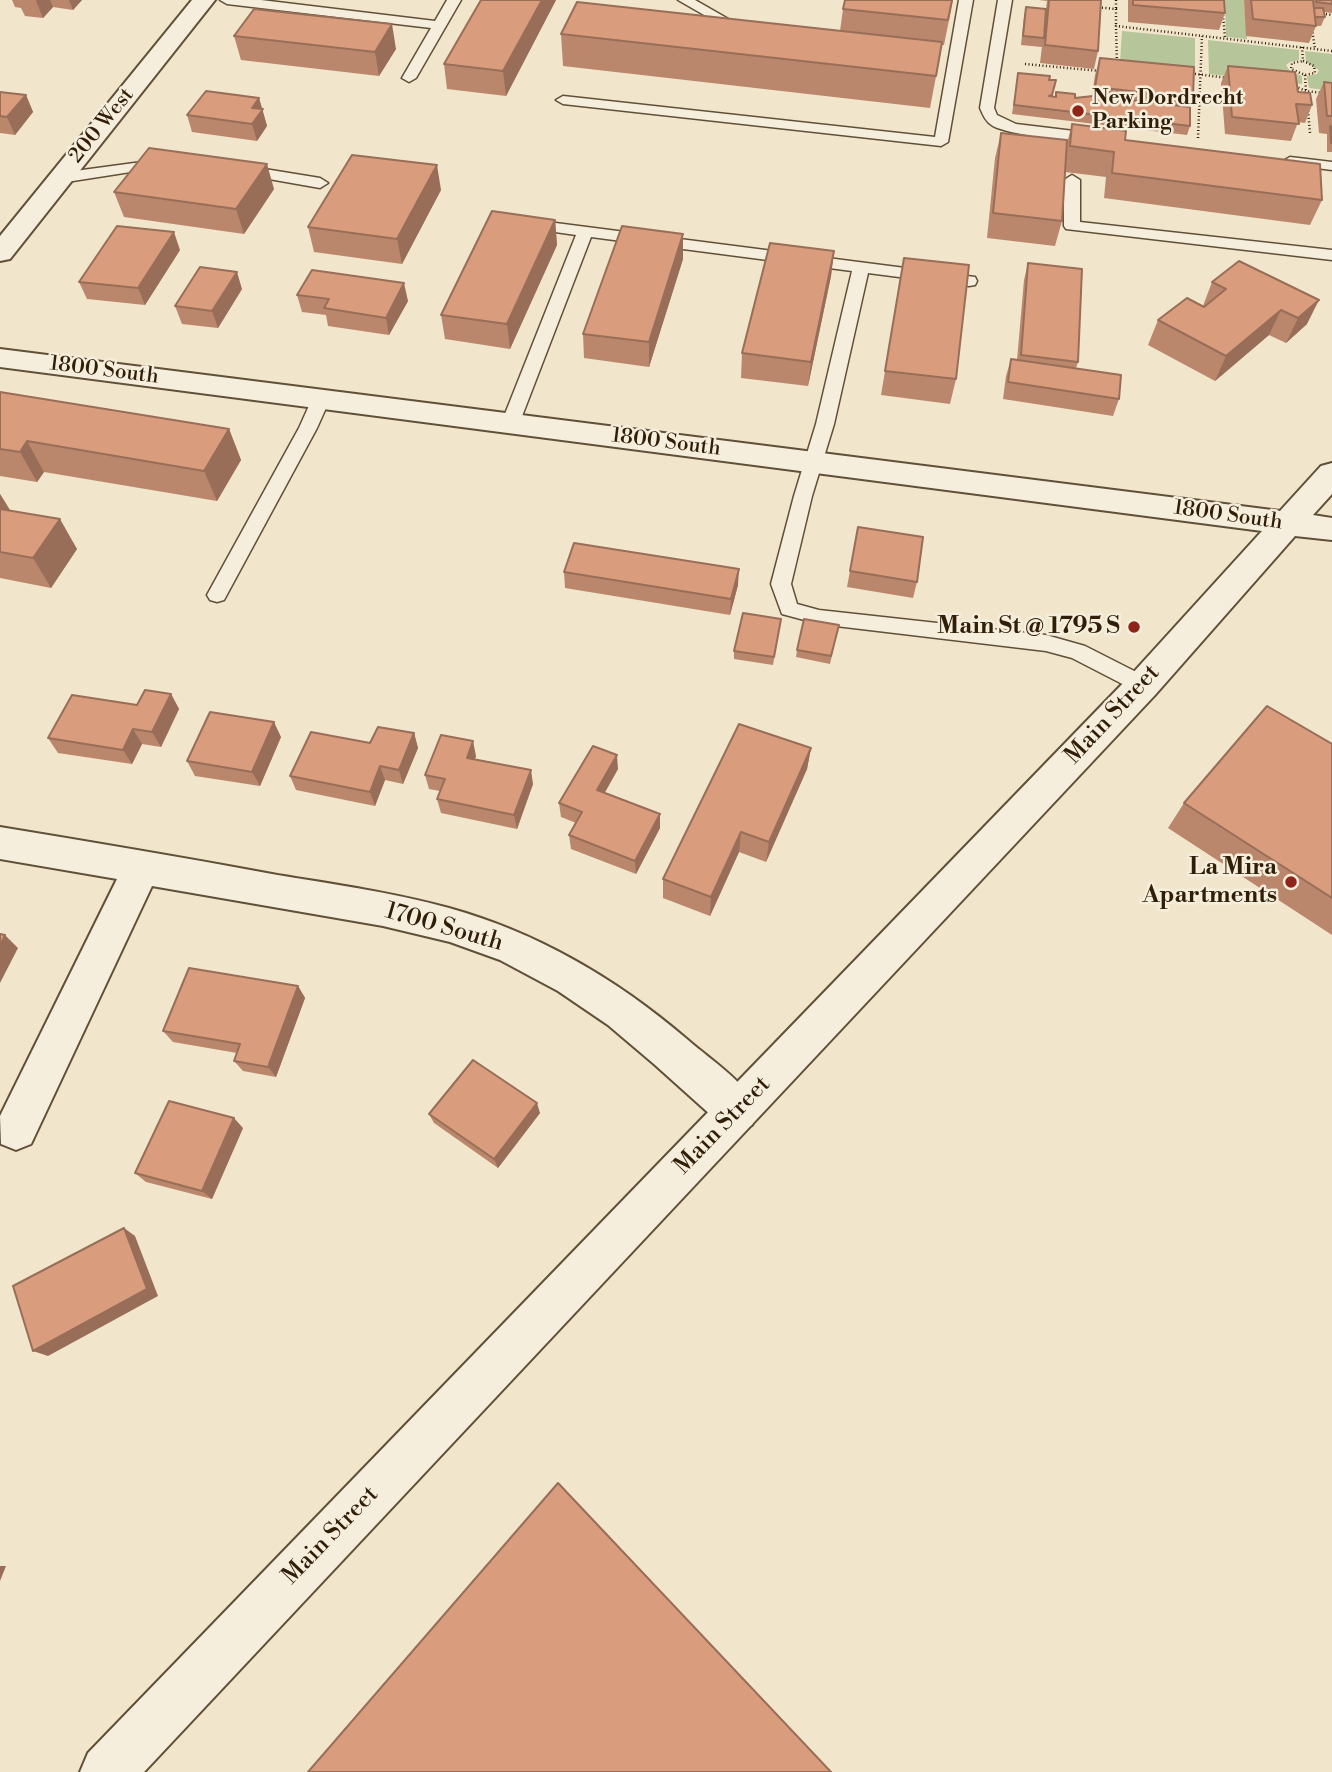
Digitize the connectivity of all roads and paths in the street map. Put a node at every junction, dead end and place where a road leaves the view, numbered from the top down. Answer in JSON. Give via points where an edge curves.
{"nodes":[{"id":1,"x":204,"y":0,"type":"edge"},
{"id":2,"x":228,"y":0,"type":"edge"},
{"id":3,"x":454,"y":0,"type":"edge"},
{"id":4,"x":685,"y":0,"type":"edge"},
{"id":5,"x":966,"y":0,"type":"edge"},
{"id":6,"x":1005,"y":0,"type":"edge"},
{"id":7,"x":1116,"y":0,"type":"edge"},
{"id":8,"x":1090,"y":6,"type":"edge"},
{"id":9,"x":1116,"y":9,"type":"junction"},
{"id":10,"x":1311,"y":12,"type":"edge"},
{"id":11,"x":1223,"y":13,"type":"edge"},
{"id":12,"x":1332,"y":15,"type":"edge"},
{"id":13,"x":1312,"y":24,"type":"edge"},
{"id":14,"x":439,"y":25,"type":"junction"},
{"id":15,"x":1116,"y":26,"type":"junction"},
{"id":16,"x":759,"y":35,"type":"edge"},
{"id":17,"x":1202,"y":36,"type":"junction"},
{"id":18,"x":1225,"y":38,"type":"junction"},
{"id":19,"x":1302,"y":47,"type":"junction"},
{"id":20,"x":1315,"y":49,"type":"junction"},
{"id":21,"x":1332,"y":51,"type":"edge"},
{"id":22,"x":1303,"y":61,"type":"junction"},
{"id":23,"x":1014,"y":62,"type":"dead end"},
{"id":24,"x":1117,"y":65,"type":"junction"},
{"id":25,"x":1129,"y":66,"type":"edge"},
{"id":26,"x":1110,"y":68,"type":"edge"},
{"id":27,"x":1102,"y":71,"type":"edge"},
{"id":28,"x":1177,"y":72,"type":"edge"},
{"id":29,"x":1201,"y":75,"type":"junction"},
{"id":30,"x":1305,"y":75,"type":"junction"},
{"id":31,"x":409,"y":78,"type":"dead end"},
{"id":32,"x":1227,"y":78,"type":"edge"},
{"id":33,"x":1280,"y":84,"type":"edge"},
{"id":34,"x":1306,"y":91,"type":"junction"},
{"id":35,"x":1332,"y":94,"type":"edge"},
{"id":36,"x":563,"y":100,"type":"dead end"},
{"id":37,"x":1198,"y":138,"type":"dead end"},
{"id":38,"x":1311,"y":138,"type":"dead end"},
{"id":39,"x":1112,"y":139,"type":"edge"},
{"id":40,"x":1277,"y":159,"type":"edge"},
{"id":41,"x":178,"y":163,"type":"edge"},
{"id":42,"x":1332,"y":166,"type":"edge"},
{"id":43,"x":228,"y":168,"type":"edge"},
{"id":44,"x":60,"y":178,"type":"junction"},
{"id":45,"x":1072,"y":180,"type":"edge"},
{"id":46,"x":320,"y":183,"type":"dead end"},
{"id":47,"x":540,"y":226,"type":"edge"},
{"id":48,"x":585,"y":232,"type":"junction"},
{"id":49,"x":0,"y":253,"type":"edge"},
{"id":50,"x":1332,"y":255,"type":"edge"},
{"id":51,"x":861,"y":268,"type":"junction"},
{"id":52,"x":969,"y":281,"type":"edge"},
{"id":53,"x":0,"y":358,"type":"edge"},
{"id":54,"x":321,"y":399,"type":"junction"},
{"id":55,"x":510,"y":424,"type":"junction"},
{"id":56,"x":814,"y":462,"type":"junction"},
{"id":57,"x":1332,"y":474,"type":"edge"},
{"id":58,"x":1289,"y":524,"type":"junction"},
{"id":59,"x":1332,"y":529,"type":"edge"},
{"id":60,"x":216,"y":595,"type":"dead end"},
{"id":61,"x":1143,"y":685,"type":"junction"},
{"id":62,"x":0,"y":843,"type":"edge"},
{"id":63,"x":142,"y":867,"type":"junction"},
{"id":64,"x":737,"y":1111,"type":"junction"},
{"id":65,"x":16,"y":1129,"type":"dead end"},
{"id":66,"x":107,"y":1772,"type":"edge"}],
"edges":[{"from":1,"to":44,"type":"street","name":"200 West"},
{"from":2,"to":14,"type":"lane"},
{"from":3,"to":14,"type":"lane"},
{"from":4,"to":16,"type":"lane","via":[[740,30]]},
{"from":5,"to":36,"type":"lane","via":[[949,56],[941,142]]},
{"from":6,"to":39,"type":"lane","via":[[989,115],[1016,128]]},
{"from":7,"to":9,"type":"path"},
{"from":8,"to":9,"type":"path"},
{"from":9,"to":15,"type":"path"},
{"from":10,"to":12,"type":"path"},
{"from":11,"to":18,"type":"path"},
{"from":13,"to":20,"type":"path"},
{"from":14,"to":31,"type":"lane"},
{"from":15,"to":17,"type":"path"},
{"from":15,"to":24,"type":"path"},
{"from":17,"to":18,"type":"path"},
{"from":17,"to":29,"type":"path"},
{"from":18,"to":19,"type":"path"},
{"from":19,"to":20,"type":"path"},
{"from":19,"to":22,"type":"path"},
{"from":20,"to":21,"type":"path"},
{"from":22,"to":30,"type":"path","via":[[1317,70]]},
{"from":22,"to":30,"type":"path","via":[[1290,67]]},
{"from":23,"to":27,"type":"path"},
{"from":24,"to":25,"type":"path"},
{"from":24,"to":26,"type":"path"},
{"from":28,"to":29,"type":"path"},
{"from":29,"to":32,"type":"path"},
{"from":29,"to":37,"type":"path"},
{"from":30,"to":34,"type":"path"},
{"from":33,"to":34,"type":"path"},
{"from":34,"to":35,"type":"path"},
{"from":34,"to":38,"type":"path"},
{"from":40,"to":42,"type":"lane"},
{"from":41,"to":44,"type":"lane"},
{"from":43,"to":46,"type":"lane"},
{"from":44,"to":49,"type":"street","name":"200 West"},
{"from":45,"to":50,"type":"lane","via":[[1072,226]]},
{"from":47,"to":48,"type":"lane"},
{"from":48,"to":51,"type":"lane"},
{"from":48,"to":55,"type":"lane"},
{"from":51,"to":52,"type":"lane"},
{"from":51,"to":56,"type":"lane"},
{"from":53,"to":54,"type":"street","name":"1800 South"},
{"from":54,"to":55,"type":"street","name":"1800 South"},
{"from":54,"to":60,"type":"lane"},
{"from":55,"to":56,"type":"street","name":"1800 South"},
{"from":56,"to":58,"type":"street","name":"1800 South"},
{"from":56,"to":61,"type":"lane","via":[[781,584],[789,609],[819,617],[1046,643],[1078,652]]},
{"from":57,"to":58,"type":"street","name":"Main Street"},
{"from":58,"to":59,"type":"street","name":"1800 South"},
{"from":58,"to":61,"type":"street","name":"Main Street"},
{"from":61,"to":64,"type":"street","name":"Main Street"},
{"from":62,"to":63,"type":"street","name":"1700 South"},
{"from":63,"to":64,"type":"street","name":"1700 South","via":[[402,913],[475,932],[544,962],[610,1001]]},
{"from":63,"to":65,"type":"street"},
{"from":64,"to":66,"type":"street","name":"Main Street"}]}
